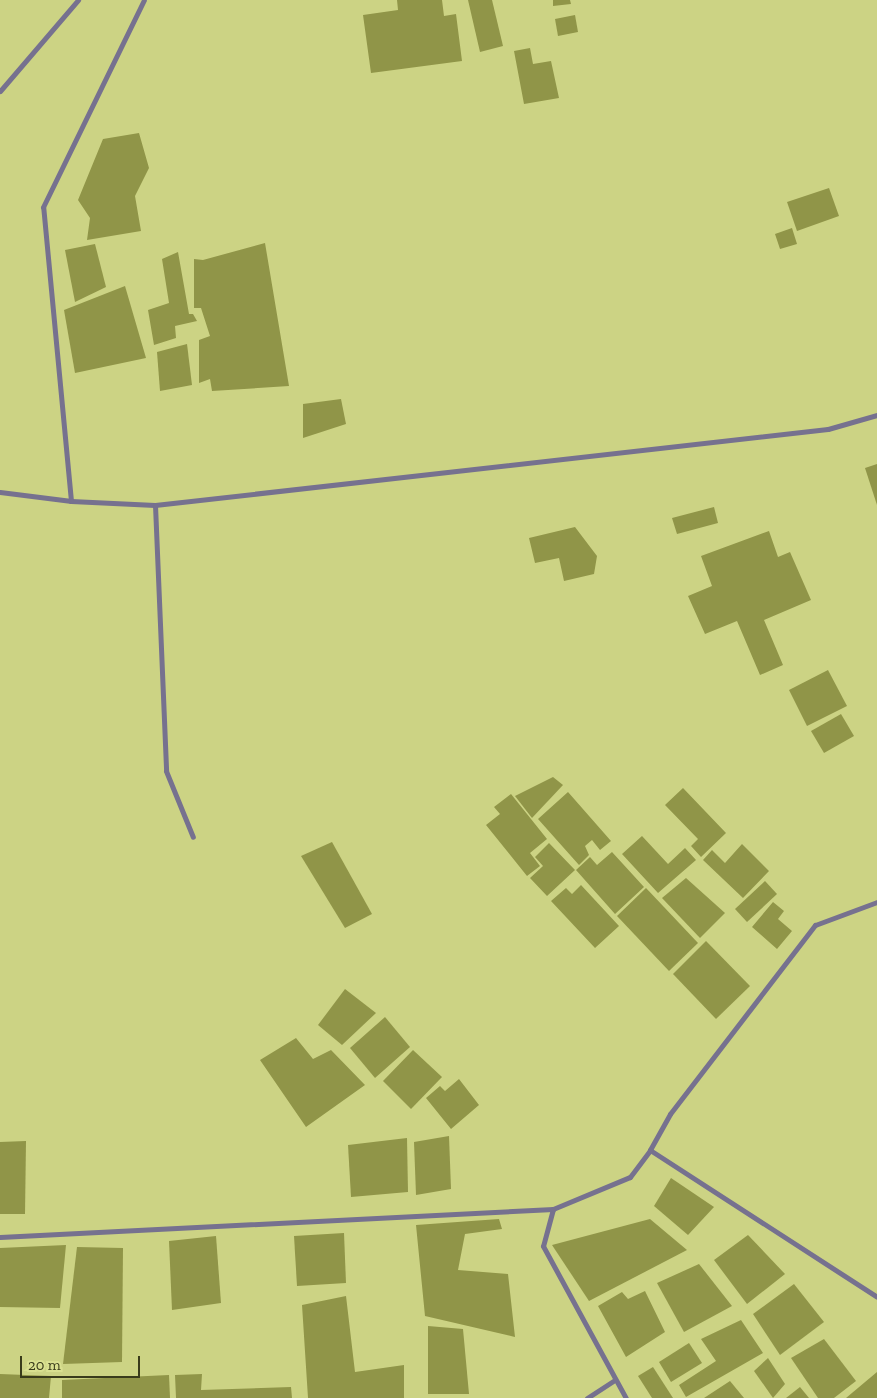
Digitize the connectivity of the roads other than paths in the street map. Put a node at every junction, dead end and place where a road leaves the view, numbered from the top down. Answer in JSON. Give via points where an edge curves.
{"nodes":[{"id":1,"x":78,"y":0,"type":"edge"},
{"id":2,"x":144,"y":0,"type":"edge"},
{"id":3,"x":0,"y":91,"type":"edge"},
{"id":4,"x":877,"y":415,"type":"edge"},
{"id":5,"x":0,"y":492,"type":"edge"},
{"id":6,"x":71,"y":501,"type":"junction"},
{"id":7,"x":155,"y":505,"type":"junction"},
{"id":8,"x":193,"y":837,"type":"dead end"},
{"id":9,"x":877,"y":902,"type":"edge"},
{"id":10,"x":650,"y":1150,"type":"junction"},
{"id":11,"x":553,"y":1209,"type":"junction"},
{"id":12,"x":0,"y":1237,"type":"edge"},
{"id":13,"x":877,"y":1297,"type":"edge"},
{"id":14,"x":615,"y":1380,"type":"junction"},
{"id":15,"x":587,"y":1398,"type":"edge"},
{"id":16,"x":626,"y":1398,"type":"edge"}],
"edges":[{"from":1,"to":3,"type":"street"},
{"from":2,"to":6,"type":"street","via":[[43,207]]},
{"from":4,"to":7,"type":"street","via":[[828,429]]},
{"from":5,"to":6,"type":"street"},
{"from":6,"to":7,"type":"street"},
{"from":7,"to":8,"type":"street","via":[[166,771]]},
{"from":9,"to":10,"type":"street","via":[[815,925],[670,1114]]},
{"from":10,"to":11,"type":"street","via":[[630,1178]]},
{"from":10,"to":13,"type":"street"},
{"from":11,"to":12,"type":"street"},
{"from":11,"to":14,"type":"street","via":[[543,1246]]},
{"from":14,"to":15,"type":"street"},
{"from":14,"to":16,"type":"street"}]}
